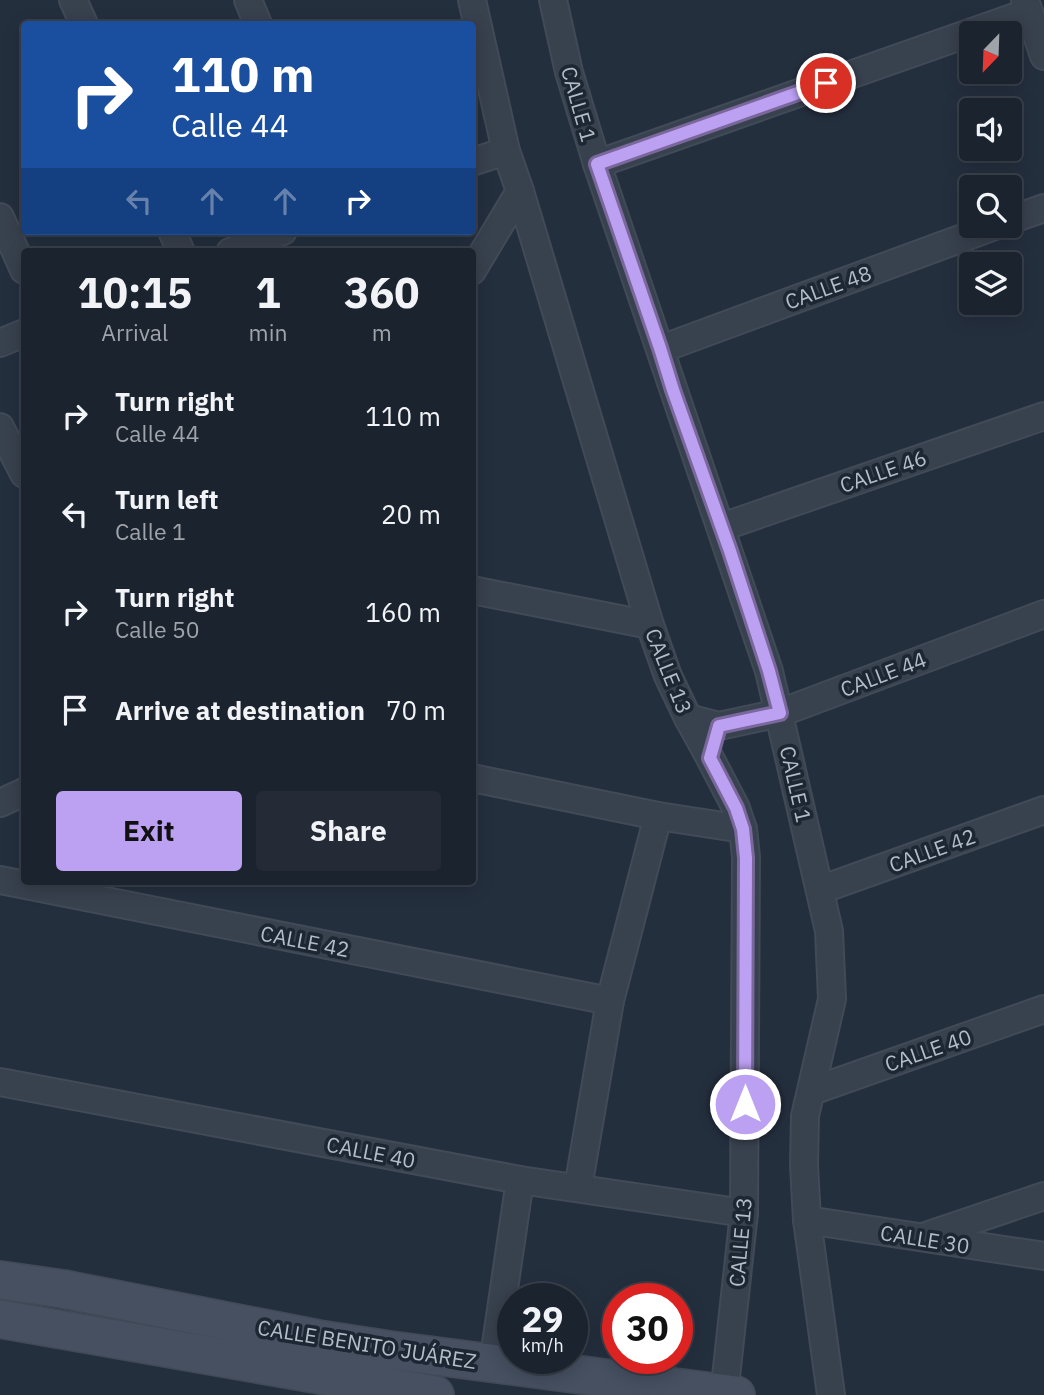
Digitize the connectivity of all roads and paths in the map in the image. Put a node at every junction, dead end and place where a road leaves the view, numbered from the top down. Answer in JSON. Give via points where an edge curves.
{"nodes":[{"id":1,"x":73,"y":0,"type":"edge"},
{"id":2,"x":248,"y":0,"type":"edge"},
{"id":3,"x":553,"y":0,"type":"edge"},
{"id":4,"x":478,"y":3,"type":"edge"},
{"id":5,"x":1027,"y":6,"type":"edge"},
{"id":6,"x":83,"y":21,"type":"edge"},
{"id":7,"x":257,"y":21,"type":"edge"},
{"id":8,"x":1044,"y":56,"type":"edge"},
{"id":9,"x":506,"y":151,"type":"junction"},
{"id":10,"x":476,"y":161,"type":"edge"},
{"id":11,"x":597,"y":164,"type":"junction"},
{"id":12,"x":520,"y":191,"type":"junction"},
{"id":13,"x":1044,"y":208,"type":"edge"},
{"id":14,"x":1022,"y":216,"type":"edge"},
{"id":15,"x":0,"y":217,"type":"edge"},
{"id":16,"x":274,"y":235,"type":"edge"},
{"id":17,"x":962,"y":238,"type":"edge"},
{"id":18,"x":246,"y":248,"type":"edge"},
{"id":19,"x":21,"y":263,"type":"edge"},
{"id":20,"x":476,"y":264,"type":"edge"},
{"id":21,"x":21,"y":334,"type":"edge"},
{"id":22,"x":0,"y":342,"type":"edge"},
{"id":23,"x":660,"y":348,"type":"junction"},
{"id":24,"x":1044,"y":416,"type":"edge"},
{"id":25,"x":0,"y":427,"type":"edge"},
{"id":26,"x":21,"y":468,"type":"edge"},
{"id":27,"x":722,"y":527,"type":"junction"},
{"id":28,"x":476,"y":591,"type":"edge"},
{"id":29,"x":1044,"y":614,"type":"edge"},
{"id":30,"x":650,"y":625,"type":"junction"},
{"id":31,"x":780,"y":713,"type":"junction"},
{"id":32,"x":688,"y":718,"type":"junction"},
{"id":33,"x":719,"y":726,"type":"junction"},
{"id":34,"x":710,"y":758,"type":"junction"},
{"id":35,"x":476,"y":779,"type":"edge"},
{"id":36,"x":21,"y":793,"type":"edge"},
{"id":37,"x":0,"y":803,"type":"edge"},
{"id":38,"x":1044,"y":810,"type":"edge"},
{"id":39,"x":658,"y":816,"type":"junction"},
{"id":40,"x":743,"y":829,"type":"junction"},
{"id":41,"x":0,"y":880,"type":"edge"},
{"id":42,"x":21,"y":884,"type":"edge"},
{"id":43,"x":25,"y":885,"type":"edge"},
{"id":44,"x":820,"y":890,"type":"junction"},
{"id":45,"x":610,"y":1001,"type":"junction"},
{"id":46,"x":1044,"y":1009,"type":"edge"},
{"id":47,"x":0,"y":1082,"type":"edge"},
{"id":48,"x":812,"y":1091,"type":"junction"},
{"id":49,"x":520,"y":1180,"type":"junction"},
{"id":50,"x":578,"y":1188,"type":"junction"},
{"id":51,"x":1044,"y":1196,"type":"edge"},
{"id":52,"x":744,"y":1213,"type":"junction"},
{"id":53,"x":807,"y":1220,"type":"junction"},
{"id":54,"x":920,"y":1238,"type":"junction"},
{"id":55,"x":1044,"y":1256,"type":"edge"},
{"id":56,"x":0,"y":1280,"type":"edge"},
{"id":57,"x":0,"y":1319,"type":"edge"},
{"id":58,"x":493,"y":1364,"type":"junction"},
{"id":59,"x":728,"y":1394,"type":"edge"},
{"id":60,"x":435,"y":1395,"type":"edge"},
{"id":61,"x":831,"y":1395,"type":"edge"}],
"edges":[{"from":1,"to":6,"type":"street"},
{"from":2,"to":7,"type":"street"},
{"from":3,"to":11,"type":"street","name":"CALLE 1"},
{"from":4,"to":9,"type":"street","name":"CALLE 13"},
{"from":5,"to":8,"type":"street"},
{"from":5,"to":11,"type":"street"},
{"from":9,"to":10,"type":"street"},
{"from":9,"to":12,"type":"street","name":"CALLE 13"},
{"from":11,"to":23,"type":"street","name":"CALLE 1"},
{"from":12,"to":20,"type":"street"},
{"from":12,"to":30,"type":"street","name":"CALLE 13"},
{"from":13,"to":14,"type":"street"},
{"from":15,"to":19,"type":"street"},
{"from":16,"to":18,"type":"street"},
{"from":17,"to":23,"type":"street","name":"CALLE 48"},
{"from":21,"to":22,"type":"street"},
{"from":23,"to":27,"type":"street","name":"CALLE 1"},
{"from":24,"to":27,"type":"street","name":"CALLE 46"},
{"from":25,"to":26,"type":"street"},
{"from":27,"to":31,"type":"street","name":"CALLE 1"},
{"from":28,"to":30,"type":"street"},
{"from":29,"to":31,"type":"street","name":"CALLE 44"},
{"from":30,"to":32,"type":"street","name":"CALLE 13"},
{"from":31,"to":33,"type":"street","name":"CALLE 44"},
{"from":31,"to":44,"type":"street","name":"CALLE 1"},
{"from":32,"to":33,"type":"street","name":"CALLE 44"},
{"from":32,"to":34,"type":"street","name":"CALLE 13"},
{"from":33,"to":34,"type":"street"},
{"from":34,"to":40,"type":"street","name":"CALLE 13"},
{"from":35,"to":39,"type":"street"},
{"from":36,"to":37,"type":"street"},
{"from":38,"to":44,"type":"street","name":"CALLE 42"},
{"from":39,"to":40,"type":"street"},
{"from":39,"to":45,"type":"street"},
{"from":40,"to":52,"type":"street","name":"CALLE 13"},
{"from":41,"to":42,"type":"street","name":"CALLE 42"},
{"from":43,"to":45,"type":"street","name":"CALLE 42"},
{"from":44,"to":48,"type":"street","name":"CALLE 1","via":[[829,931],[832,999]]},
{"from":45,"to":50,"type":"street"},
{"from":46,"to":48,"type":"street","name":"CALLE 40"},
{"from":47,"to":49,"type":"street","name":"CALLE 40"},
{"from":48,"to":53,"type":"street","name":"CALLE 1","via":[[805,1116]]},
{"from":49,"to":50,"type":"street","name":"CALLE 40"},
{"from":49,"to":58,"type":"street"},
{"from":50,"to":52,"type":"street","name":"CALLE 40"},
{"from":51,"to":54,"type":"street"},
{"from":52,"to":59,"type":"street","name":"CALLE 13"},
{"from":53,"to":54,"type":"street","name":"CALLE 30"},
{"from":53,"to":61,"type":"street","name":"CALLE 1"},
{"from":54,"to":55,"type":"street","name":"CALLE 30"},
{"from":56,"to":58,"type":"street","name":"CALLE BENITO JUÁREZ","via":[[317,1339]]},
{"from":57,"to":60,"type":"street","name":"CALLE BENITO JUÁREZ"},
{"from":58,"to":59,"type":"street","name":"CALLE BENITO JUÁREZ"}]}
